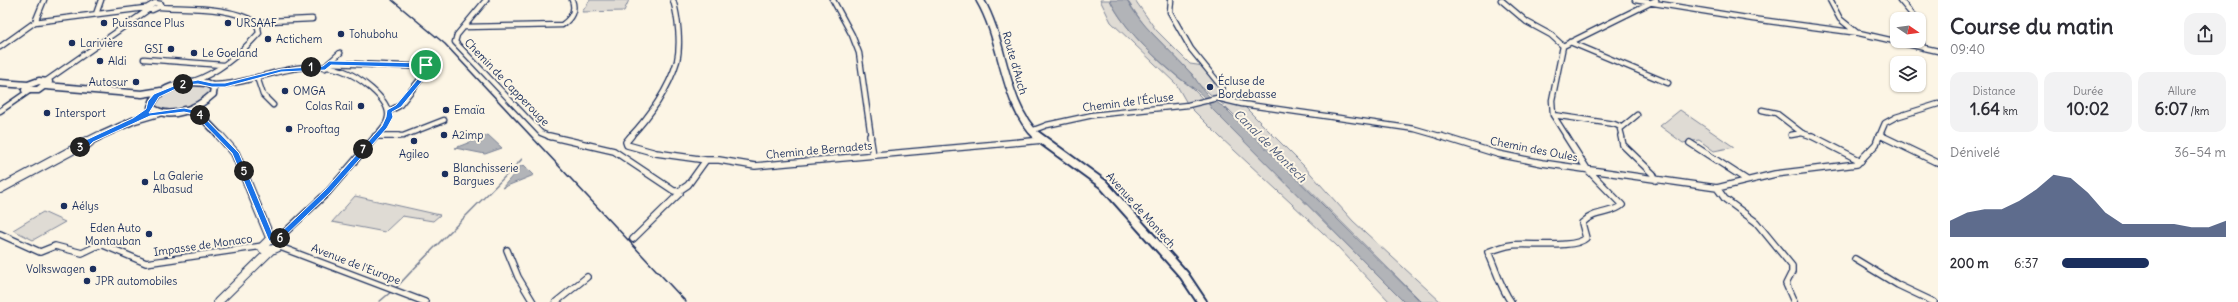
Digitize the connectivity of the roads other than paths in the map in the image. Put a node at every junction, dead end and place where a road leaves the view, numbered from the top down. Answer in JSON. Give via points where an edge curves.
{"nodes":[{"id":1,"x":44,"y":0,"type":"edge"},
{"id":2,"x":101,"y":0,"type":"edge"},
{"id":3,"x":486,"y":0,"type":"edge"},
{"id":4,"x":572,"y":0,"type":"edge"},
{"id":5,"x":672,"y":0,"type":"edge"},
{"id":6,"x":833,"y":0,"type":"edge"},
{"id":7,"x":980,"y":0,"type":"edge"},
{"id":8,"x":1171,"y":0,"type":"edge"},
{"id":9,"x":1501,"y":0,"type":"edge"},
{"id":10,"x":1635,"y":0,"type":"edge"},
{"id":11,"x":1830,"y":0,"type":"edge"},
{"id":12,"x":1900,"y":0,"type":"edge"},
{"id":13,"x":1654,"y":1,"type":"edge"},
{"id":14,"x":146,"y":9,"type":"junction"},
{"id":15,"x":1910,"y":12,"type":"edge"},
{"id":16,"x":96,"y":14,"type":"junction"},
{"id":17,"x":312,"y":19,"type":"dead end"},
{"id":18,"x":35,"y":22,"type":"junction"},
{"id":19,"x":258,"y":24,"type":"junction"},
{"id":20,"x":464,"y":27,"type":"junction"},
{"id":21,"x":1859,"y":33,"type":"junction"},
{"id":22,"x":1890,"y":40,"type":"edge"},
{"id":23,"x":1570,"y":42,"type":"junction"},
{"id":24,"x":1563,"y":46,"type":"junction"},
{"id":25,"x":0,"y":47,"type":"edge"},
{"id":26,"x":1923,"y":48,"type":"edge"},
{"id":27,"x":1938,"y":51,"type":"edge"},
{"id":28,"x":340,"y":53,"type":"dead end"},
{"id":29,"x":144,"y":59,"type":"dead end"},
{"id":30,"x":329,"y":63,"type":"junction"},
{"id":31,"x":223,"y":65,"type":"junction"},
{"id":32,"x":325,"y":68,"type":"junction"},
{"id":33,"x":212,"y":74,"type":"junction"},
{"id":34,"x":257,"y":76,"type":"junction"},
{"id":35,"x":192,"y":82,"type":"junction"},
{"id":36,"x":0,"y":83,"type":"edge"},
{"id":37,"x":1668,"y":83,"type":"dead end"},
{"id":38,"x":46,"y":84,"type":"junction"},
{"id":39,"x":209,"y":84,"type":"junction"},
{"id":40,"x":231,"y":84,"type":"junction"},
{"id":41,"x":29,"y":88,"type":"junction"},
{"id":42,"x":164,"y":91,"type":"junction"},
{"id":43,"x":142,"y":94,"type":"junction"},
{"id":44,"x":213,"y":94,"type":"junction"},
{"id":45,"x":154,"y":98,"type":"junction"},
{"id":46,"x":1223,"y":98,"type":"junction"},
{"id":47,"x":1204,"y":102,"type":"joint"},
{"id":48,"x":201,"y":104,"type":"junction"},
{"id":49,"x":1938,"y":104,"type":"edge"},
{"id":50,"x":273,"y":105,"type":"dead end"},
{"id":51,"x":151,"y":107,"type":"junction"},
{"id":52,"x":184,"y":110,"type":"junction"},
{"id":53,"x":1762,"y":110,"type":"dead end"},
{"id":54,"x":0,"y":111,"type":"edge"},
{"id":55,"x":389,"y":111,"type":"junction"},
{"id":56,"x":160,"y":112,"type":"junction"},
{"id":57,"x":199,"y":114,"type":"junction"},
{"id":58,"x":1553,"y":115,"type":"junction"},
{"id":59,"x":1637,"y":115,"type":"dead end"},
{"id":60,"x":135,"y":120,"type":"junction"},
{"id":61,"x":444,"y":120,"type":"dead end"},
{"id":62,"x":1621,"y":128,"type":"junction"},
{"id":63,"x":1032,"y":131,"type":"junction"},
{"id":64,"x":1802,"y":133,"type":"junction"},
{"id":65,"x":1791,"y":135,"type":"dead end"},
{"id":66,"x":1879,"y":135,"type":"junction"},
{"id":67,"x":375,"y":136,"type":"junction"},
{"id":68,"x":1043,"y":140,"type":"junction"},
{"id":69,"x":1690,"y":143,"type":"dead end"},
{"id":70,"x":873,"y":155,"type":"junction"},
{"id":71,"x":706,"y":160,"type":"junction"},
{"id":72,"x":1861,"y":161,"type":"junction"},
{"id":73,"x":1938,"y":163,"type":"edge"},
{"id":74,"x":1588,"y":169,"type":"junction"},
{"id":75,"x":1656,"y":180,"type":"junction"},
{"id":76,"x":1747,"y":180,"type":"junction"},
{"id":77,"x":0,"y":188,"type":"edge"},
{"id":78,"x":1717,"y":188,"type":"junction"},
{"id":79,"x":679,"y":191,"type":"junction"},
{"id":80,"x":0,"y":234,"type":"edge"},
{"id":81,"x":633,"y":239,"type":"dead end"},
{"id":82,"x":277,"y":242,"type":"junction"},
{"id":83,"x":266,"y":249,"type":"junction"},
{"id":84,"x":507,"y":250,"type":"dead end"},
{"id":85,"x":1855,"y":258,"type":"dead end"},
{"id":86,"x":587,"y":277,"type":"dead end"},
{"id":87,"x":218,"y":302,"type":"edge"},
{"id":88,"x":425,"y":302,"type":"edge"},
{"id":89,"x":533,"y":302,"type":"edge"},
{"id":90,"x":556,"y":302,"type":"edge"},
{"id":91,"x":1202,"y":302,"type":"edge"},
{"id":92,"x":1511,"y":302,"type":"edge"},
{"id":93,"x":1794,"y":302,"type":"edge"},
{"id":94,"x":1934,"y":302,"type":"edge"}],
"edges":[{"from":1,"to":18,"type":"street"},
{"from":2,"to":16,"type":"street"},
{"from":3,"to":20,"type":"street","name":"Chemin de Capperouge"},
{"from":4,"to":20,"type":"street","via":[[574,11],[562,25]]},
{"from":5,"to":71,"type":"street","name":"Chemin de Bernadets","via":[[678,18],[677,60],[645,121],[626,142],[627,145],[670,157]]},
{"from":6,"to":70,"type":"street","via":[[859,53]]},
{"from":7,"to":63,"type":"main road","name":"Route d'Auch","via":[[989,15],[1017,109]]},
{"from":8,"to":46,"type":"street","via":[[1170,12],[1191,49],[1220,86]]},
{"from":9,"to":24,"type":"street","via":[[1519,16],[1550,34]]},
{"from":10,"to":13,"type":"street"},
{"from":11,"to":21,"type":"street","via":[[1846,27]]},
{"from":12,"to":15,"type":"street"},
{"from":13,"to":21,"type":"street","via":[[1761,21]]},
{"from":13,"to":23,"type":"street"},
{"from":14,"to":16,"type":"street"},
{"from":14,"to":19,"type":"street","via":[[157,3],[161,4],[160,7],[235,12],[252,17]]},
{"from":14,"to":38,"type":"street"},
{"from":16,"to":18,"type":"street"},
{"from":17,"to":19,"type":"street"},
{"from":18,"to":25,"type":"street"},
{"from":19,"to":31,"type":"street","via":[[256,37]]},
{"from":20,"to":79,"type":"street","name":"Chemin de Capperouge","via":[[455,38],[456,43],[543,134],[614,151],[674,191]]},
{"from":21,"to":22,"type":"street"},
{"from":23,"to":24,"type":"street"},
{"from":23,"to":37,"type":"street"},
{"from":24,"to":58,"type":"street","via":[[1552,100]]},
{"from":26,"to":27,"type":"street"},
{"from":28,"to":30,"type":"street"},
{"from":29,"to":31,"type":"street"},
{"from":30,"to":32,"type":"street"},
{"from":30,"to":55,"type":"street","via":[[430,67],[398,106]]},
{"from":31,"to":33,"type":"street"},
{"from":32,"to":34,"type":"street","via":[[295,68]]},
{"from":32,"to":55,"type":"street","via":[[350,74],[382,99]]},
{"from":33,"to":35,"type":"street"},
{"from":33,"to":39,"type":"street"},
{"from":34,"to":40,"type":"street"},
{"from":34,"to":50,"type":"street","via":[[263,95]]},
{"from":35,"to":39,"type":"street"},
{"from":35,"to":42,"type":"street"},
{"from":36,"to":41,"type":"street"},
{"from":38,"to":41,"type":"street"},
{"from":38,"to":43,"type":"street"},
{"from":39,"to":40,"type":"street"},
{"from":39,"to":44,"type":"street","via":[[214,88]]},
{"from":40,"to":44,"type":"street"},
{"from":41,"to":54,"type":"street"},
{"from":42,"to":43,"type":"street"},
{"from":42,"to":45,"type":"street"},
{"from":43,"to":45,"type":"street"},
{"from":44,"to":48,"type":"street"},
{"from":45,"to":51,"type":"street"},
{"from":46,"to":47,"type":"street","name":"Chemin des Oules"},
{"from":46,"to":74,"type":"street","name":"Chemin des Oules","via":[[1242,104],[1396,126],[1520,159]]},
{"from":47,"to":63,"type":"street","name":"Chemin de l'Écluse","via":[[1093,115]]},
{"from":48,"to":52,"type":"street"},
{"from":48,"to":57,"type":"street"},
{"from":49,"to":66,"type":"street","via":[[1896,116],[1885,123]]},
{"from":51,"to":56,"type":"street"},
{"from":51,"to":60,"type":"street"},
{"from":52,"to":56,"type":"street"},
{"from":52,"to":57,"type":"street"},
{"from":53,"to":64,"type":"street","via":[[1776,113]]},
{"from":55,"to":67,"type":"street","via":[[387,122]]},
{"from":56,"to":60,"type":"street"},
{"from":57,"to":82,"type":"street","via":[[238,158]]},
{"from":58,"to":62,"type":"street","via":[[1614,124]]},
{"from":58,"to":74,"type":"street"},
{"from":59,"to":62,"type":"street"},
{"from":60,"to":77,"type":"street"},
{"from":61,"to":67,"type":"street","via":[[403,137],[394,139]]},
{"from":62,"to":75,"type":"street","via":[[1623,145]]},
{"from":63,"to":68,"type":"main road","name":"Avenue de Montech"},
{"from":64,"to":65,"type":"street"},
{"from":64,"to":72,"type":"street","via":[[1813,136]]},
{"from":66,"to":72,"type":"street","via":[[1876,144]]},
{"from":66,"to":73,"type":"street"},
{"from":67,"to":82,"type":"street","via":[[328,192]]},
{"from":68,"to":70,"type":"street","name":"Chemin de Bernadets"},
{"from":68,"to":91,"type":"main road","name":"Avenue de Montech","via":[[1103,184],[1184,276]]},
{"from":69,"to":76,"type":"street"},
{"from":70,"to":71,"type":"street","name":"Chemin de Bernadets","via":[[755,166],[722,159]]},
{"from":71,"to":79,"type":"street","via":[[688,185]]},
{"from":72,"to":76,"type":"street","name":"Chemin des Oules","via":[[1843,167],[1775,174]]},
{"from":74,"to":75,"type":"street","name":"Chemin des Oules"},
{"from":74,"to":92,"type":"street","via":[[1622,205],[1587,216],[1582,223],[1586,234],[1583,241],[1543,246],[1497,247],[1488,252],[1498,273],[1502,290]]},
{"from":75,"to":78,"type":"street","name":"Chemin des Oules"},
{"from":76,"to":78,"type":"street","name":"Chemin des Oules"},
{"from":78,"to":93,"type":"street","via":[[1725,198],[1756,222],[1792,266],[1786,284]]},
{"from":79,"to":81,"type":"street","via":[[680,193]]},
{"from":80,"to":83,"type":"street","name":"Impasse de Monaco","via":[[40,252],[55,246],[82,254],[101,244],[152,263]]},
{"from":82,"to":83,"type":"street"},
{"from":82,"to":88,"type":"street","name":"Avenue de l'Europe"},
{"from":83,"to":87,"type":"street"},
{"from":84,"to":89,"type":"street","via":[[518,277]]},
{"from":85,"to":94,"type":"street","via":[[1898,285]]},
{"from":86,"to":90,"type":"street"}]}
